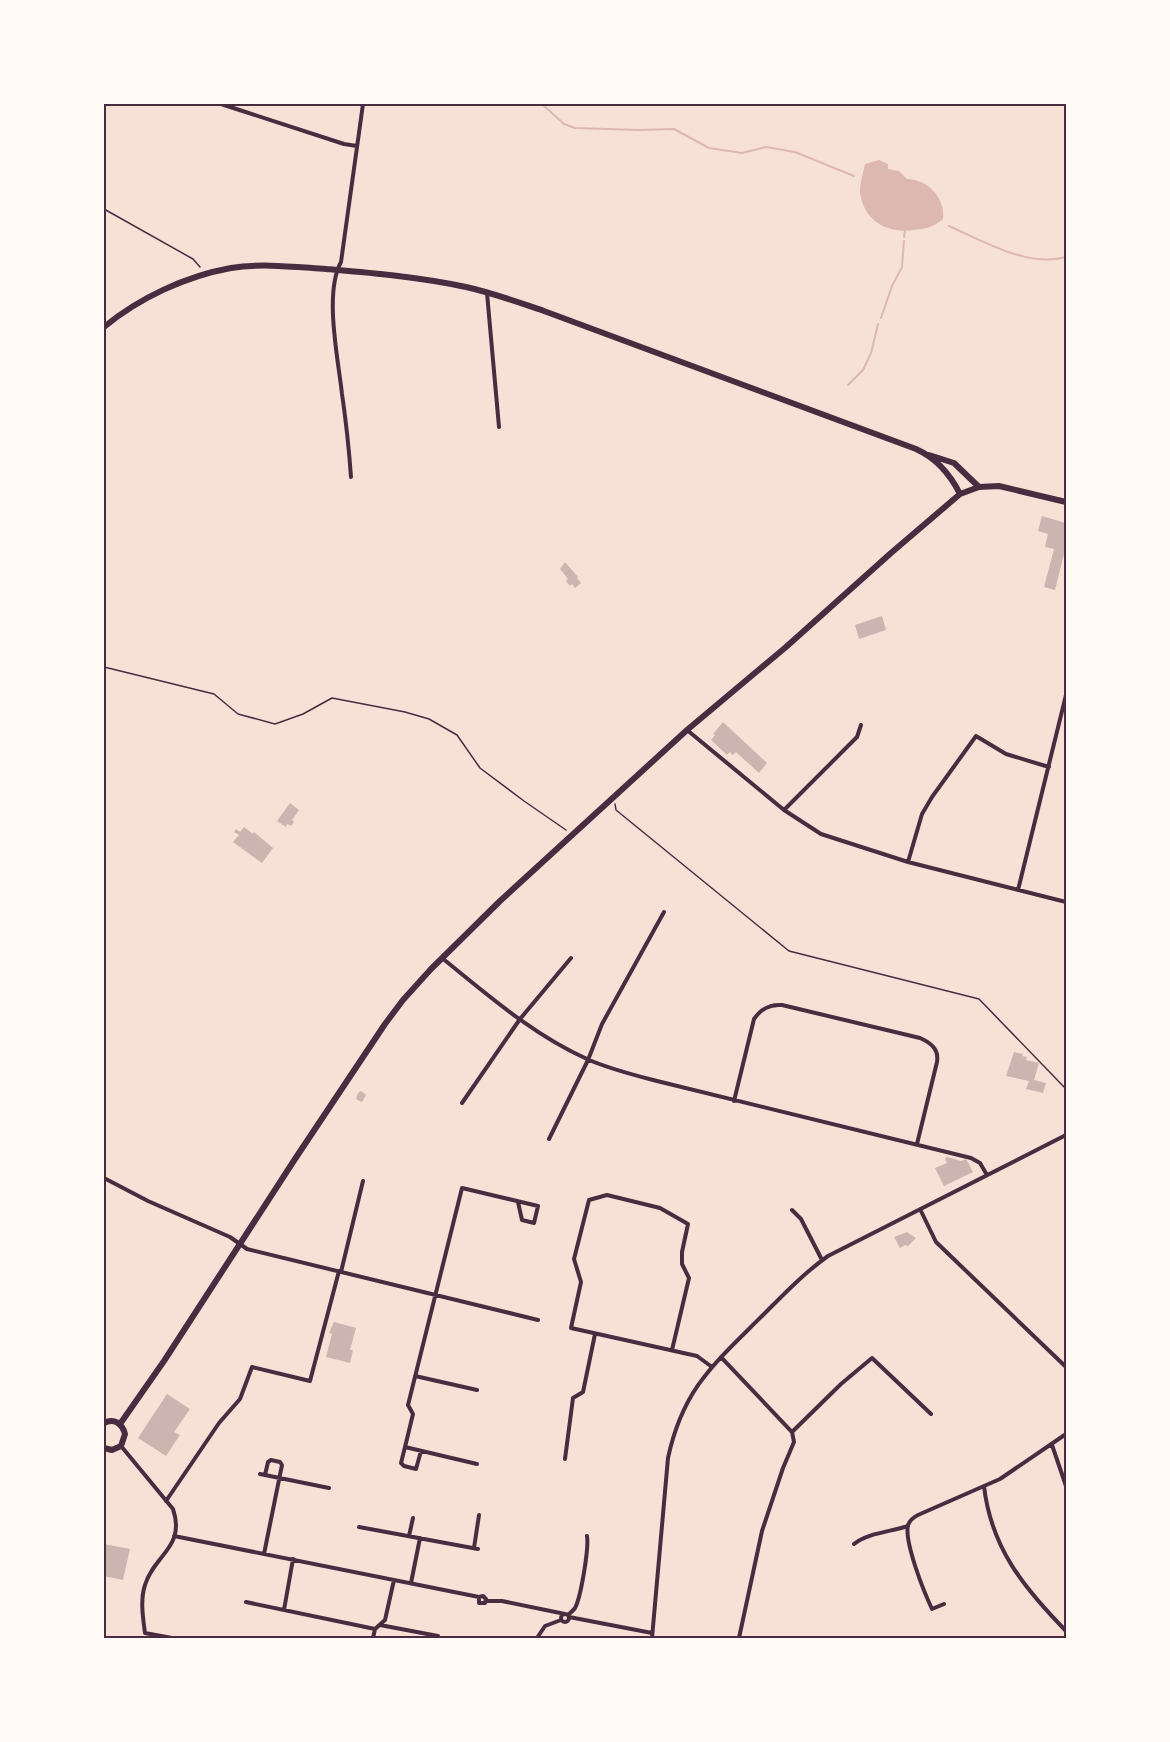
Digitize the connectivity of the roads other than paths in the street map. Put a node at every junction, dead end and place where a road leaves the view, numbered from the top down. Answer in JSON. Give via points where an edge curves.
{"nodes":[{"id":1,"x":221,"y":104,"type":"edge"},
{"id":2,"x":363,"y":104,"type":"edge"},
{"id":3,"x":357,"y":146,"type":"junction"},
{"id":4,"x":336,"y":270,"type":"junction"},
{"id":5,"x":487,"y":292,"type":"junction"},
{"id":6,"x":104,"y":327,"type":"edge"},
{"id":7,"x":499,"y":428,"type":"dead end"},
{"id":8,"x":929,"y":455,"type":"junction"},
{"id":9,"x":351,"y":477,"type":"dead end"},
{"id":10,"x":979,"y":487,"type":"junction"},
{"id":11,"x":960,"y":494,"type":"junction"},
{"id":12,"x":1066,"y":502,"type":"edge"},
{"id":13,"x":1066,"y":695,"type":"edge"},
{"id":14,"x":861,"y":724,"type":"dead end"},
{"id":15,"x":687,"y":730,"type":"junction"},
{"id":16,"x":1049,"y":767,"type":"junction"},
{"id":17,"x":784,"y":810,"type":"junction"},
{"id":18,"x":908,"y":862,"type":"junction"},
{"id":19,"x":1018,"y":890,"type":"junction"},
{"id":20,"x":1066,"y":902,"type":"edge"},
{"id":21,"x":664,"y":912,"type":"dead end"},
{"id":22,"x":442,"y":958,"type":"junction"},
{"id":23,"x":571,"y":958,"type":"dead end"},
{"id":24,"x":520,"y":1019,"type":"junction"},
{"id":25,"x":588,"y":1059,"type":"junction"},
{"id":26,"x":734,"y":1101,"type":"junction"},
{"id":27,"x":462,"y":1103,"type":"dead end"},
{"id":28,"x":1066,"y":1135,"type":"edge"},
{"id":29,"x":549,"y":1139,"type":"dead end"},
{"id":30,"x":917,"y":1144,"type":"junction"},
{"id":31,"x":987,"y":1175,"type":"junction"},
{"id":32,"x":104,"y":1178,"type":"edge"},
{"id":33,"x":363,"y":1181,"type":"dead end"},
{"id":34,"x":518,"y":1202,"type":"junction"},
{"id":35,"x":920,"y":1209,"type":"junction"},
{"id":36,"x":792,"y":1210,"type":"dead end"},
{"id":37,"x":240,"y":1244,"type":"junction"},
{"id":38,"x":822,"y":1260,"type":"junction"},
{"id":39,"x":340,"y":1272,"type":"junction"},
{"id":40,"x":435,"y":1295,"type":"junction"},
{"id":41,"x":537,"y":1320,"type":"dead end"},
{"id":42,"x":595,"y":1334,"type":"junction"},
{"id":43,"x":672,"y":1350,"type":"junction"},
{"id":44,"x":721,"y":1358,"type":"junction"},
{"id":45,"x":712,"y":1366,"type":"junction"},
{"id":46,"x":1066,"y":1367,"type":"edge"},
{"id":47,"x":415,"y":1376,"type":"junction"},
{"id":48,"x":477,"y":1390,"type":"dead end"},
{"id":49,"x":931,"y":1414,"type":"dead end"},
{"id":50,"x":104,"y":1423,"type":"edge"},
{"id":51,"x":120,"y":1424,"type":"junction"},
{"id":52,"x":792,"y":1432,"type":"junction"},
{"id":53,"x":1066,"y":1434,"type":"edge"},
{"id":54,"x":1052,"y":1444,"type":"junction"},
{"id":55,"x":121,"y":1446,"type":"junction"},
{"id":56,"x":405,"y":1447,"type":"junction"},
{"id":57,"x":104,"y":1448,"type":"edge"},
{"id":58,"x":421,"y":1451,"type":"junction"},
{"id":59,"x":565,"y":1459,"type":"dead end"},
{"id":60,"x":477,"y":1464,"type":"dead end"},
{"id":61,"x":280,"y":1478,"type":"junction"},
{"id":62,"x":984,"y":1486,"type":"junction"},
{"id":63,"x":1066,"y":1486,"type":"edge"},
{"id":64,"x":329,"y":1488,"type":"dead end"},
{"id":65,"x":166,"y":1501,"type":"junction"},
{"id":66,"x":479,"y":1515,"type":"dead end"},
{"id":67,"x":413,"y":1518,"type":"dead end"},
{"id":68,"x":908,"y":1526,"type":"junction"},
{"id":69,"x":358,"y":1527,"type":"dead end"},
{"id":70,"x":174,"y":1536,"type":"junction"},
{"id":71,"x":409,"y":1536,"type":"junction"},
{"id":72,"x":587,"y":1536,"type":"dead end"},
{"id":73,"x":420,"y":1538,"type":"junction"},
{"id":74,"x":854,"y":1544,"type":"dead end"},
{"id":75,"x":264,"y":1554,"type":"junction"},
{"id":76,"x":293,"y":1559,"type":"junction"},
{"id":77,"x":394,"y":1580,"type":"junction"},
{"id":78,"x":411,"y":1584,"type":"junction"},
{"id":79,"x":246,"y":1602,"type":"dead end"},
{"id":80,"x":944,"y":1604,"type":"dead end"},
{"id":81,"x":284,"y":1610,"type":"junction"},
{"id":82,"x":567,"y":1615,"type":"junction"},
{"id":83,"x":380,"y":1624,"type":"junction"},
{"id":84,"x":375,"y":1629,"type":"junction"},
{"id":85,"x":1066,"y":1631,"type":"edge"},
{"id":86,"x":145,"y":1633,"type":"junction"},
{"id":87,"x":438,"y":1636,"type":"dead end"},
{"id":88,"x":652,"y":1636,"type":"edge"},
{"id":89,"x":143,"y":1638,"type":"edge"},
{"id":90,"x":172,"y":1638,"type":"edge"},
{"id":91,"x":373,"y":1638,"type":"edge"},
{"id":92,"x":537,"y":1638,"type":"edge"},
{"id":93,"x":739,"y":1638,"type":"edge"}],
"edges":[{"from":1,"to":3,"type":"street"},
{"from":2,"to":3,"type":"street"},
{"from":3,"to":4,"type":"street","via":[[341,262]]},
{"from":4,"to":5,"type":"main road"},
{"from":4,"to":6,"type":"main road","via":[[251,266],[202,275],[152,296]]},
{"from":4,"to":9,"type":"street","via":[[332,329]]},
{"from":5,"to":7,"type":"street"},
{"from":5,"to":8,"type":"main road"},
{"from":8,"to":10,"type":"main road","via":[[954,463]]},
{"from":8,"to":11,"type":"main road","via":[[953,479]]},
{"from":10,"to":11,"type":"main road"},
{"from":10,"to":12,"type":"main road","via":[[999,486]]},
{"from":11,"to":15,"type":"main road"},
{"from":13,"to":16,"type":"street"},
{"from":14,"to":17,"type":"street","via":[[857,737]]},
{"from":15,"to":17,"type":"street"},
{"from":15,"to":22,"type":"main road"},
{"from":16,"to":18,"type":"street","via":[[1006,754],[976,736],[932,797]]},
{"from":16,"to":19,"type":"street"},
{"from":17,"to":18,"type":"street","via":[[821,834]]},
{"from":18,"to":19,"type":"street"},
{"from":19,"to":20,"type":"street"},
{"from":21,"to":25,"type":"street","via":[[602,1024]]},
{"from":22,"to":24,"type":"street"},
{"from":22,"to":37,"type":"main road","via":[[386,1024]]},
{"from":23,"to":24,"type":"street"},
{"from":24,"to":25,"type":"street"},
{"from":24,"to":27,"type":"street"},
{"from":25,"to":26,"type":"street","via":[[628,1074]]},
{"from":25,"to":29,"type":"street"},
{"from":26,"to":30,"type":"street"},
{"from":26,"to":30,"type":"street","via":[[754,1019],[768,1006],[782,1005],[920,1038],[933,1046],[938,1057]]},
{"from":28,"to":31,"type":"street"},
{"from":30,"to":31,"type":"street","via":[[971,1158],[980,1163]]},
{"from":31,"to":35,"type":"street"},
{"from":32,"to":37,"type":"street"},
{"from":33,"to":39,"type":"street"},
{"from":34,"to":34,"type":"street","via":[[522,1220],[534,1223],[538,1206]]},
{"from":34,"to":40,"type":"street","via":[[462,1188]]},
{"from":35,"to":38,"type":"street"},
{"from":35,"to":46,"type":"street","via":[[936,1242]]},
{"from":36,"to":38,"type":"street","via":[[801,1219]]},
{"from":37,"to":39,"type":"street"},
{"from":37,"to":51,"type":"main road"},
{"from":38,"to":44,"type":"street","via":[[806,1271]]},
{"from":39,"to":40,"type":"street"},
{"from":39,"to":65,"type":"street","via":[[310,1381],[252,1366],[240,1399]]},
{"from":40,"to":41,"type":"street"},
{"from":40,"to":47,"type":"street"},
{"from":42,"to":43,"type":"street"},
{"from":42,"to":43,"type":"street","via":[[571,1328],[581,1282],[574,1259],[589,1200],[606,1195],[660,1208],[688,1224],[682,1264],[689,1278]]},
{"from":42,"to":59,"type":"street","via":[[583,1392],[573,1398]]},
{"from":43,"to":45,"type":"street","via":[[697,1356]]},
{"from":44,"to":45,"type":"street"},
{"from":44,"to":52,"type":"street"},
{"from":45,"to":88,"type":"street","via":[[694,1389],[673,1435]]},
{"from":47,"to":48,"type":"street"},
{"from":47,"to":56,"type":"street","via":[[408,1405],[413,1414]]},
{"from":49,"to":52,"type":"street","via":[[872,1358]]},
{"from":50,"to":51,"type":"main road"},
{"from":51,"to":55,"type":"main road","via":[[125,1434]]},
{"from":52,"to":93,"type":"street","via":[[794,1442],[762,1530]]},
{"from":53,"to":54,"type":"street"},
{"from":54,"to":62,"type":"street"},
{"from":54,"to":63,"type":"street"},
{"from":55,"to":57,"type":"main road"},
{"from":55,"to":65,"type":"street"},
{"from":56,"to":58,"type":"street"},
{"from":56,"to":58,"type":"street","via":[[401,1463],[404,1466],[416,1469]]},
{"from":58,"to":60,"type":"street"},
{"from":61,"to":61,"type":"street","via":[[263,1474],[271,1460],[282,1465]]},
{"from":61,"to":64,"type":"street"},
{"from":61,"to":75,"type":"street"},
{"from":62,"to":68,"type":"street","via":[[918,1515]]},
{"from":62,"to":85,"type":"street","via":[[992,1526],[1009,1563]]},
{"from":65,"to":70,"type":"street","via":[[177,1520]]},
{"from":66,"to":73,"type":"street","via":[[476,1549]]},
{"from":67,"to":71,"type":"street"},
{"from":68,"to":74,"type":"street","via":[[868,1535]]},
{"from":68,"to":80,"type":"street","via":[[921,1587],[932,1609]]},
{"from":69,"to":71,"type":"street"},
{"from":70,"to":75,"type":"street"},
{"from":70,"to":86,"type":"street","via":[[144,1587]]},
{"from":71,"to":73,"type":"street"},
{"from":72,"to":82,"type":"street","via":[[589,1544],[575,1609]]},
{"from":73,"to":78,"type":"street"},
{"from":75,"to":76,"type":"street"},
{"from":76,"to":77,"type":"street"},
{"from":76,"to":81,"type":"street"},
{"from":77,"to":78,"type":"street"},
{"from":77,"to":83,"type":"street","via":[[385,1620]]},
{"from":78,"to":82,"type":"street","via":[[479,1598],[483,1604],[502,1601]]},
{"from":79,"to":81,"type":"street"},
{"from":81,"to":84,"type":"street"},
{"from":82,"to":88,"type":"street"},
{"from":82,"to":92,"type":"street","via":[[544,1626]]},
{"from":83,"to":84,"type":"street"},
{"from":83,"to":87,"type":"street"},
{"from":84,"to":91,"type":"street"},
{"from":86,"to":89,"type":"street"},
{"from":86,"to":90,"type":"street"}]}
